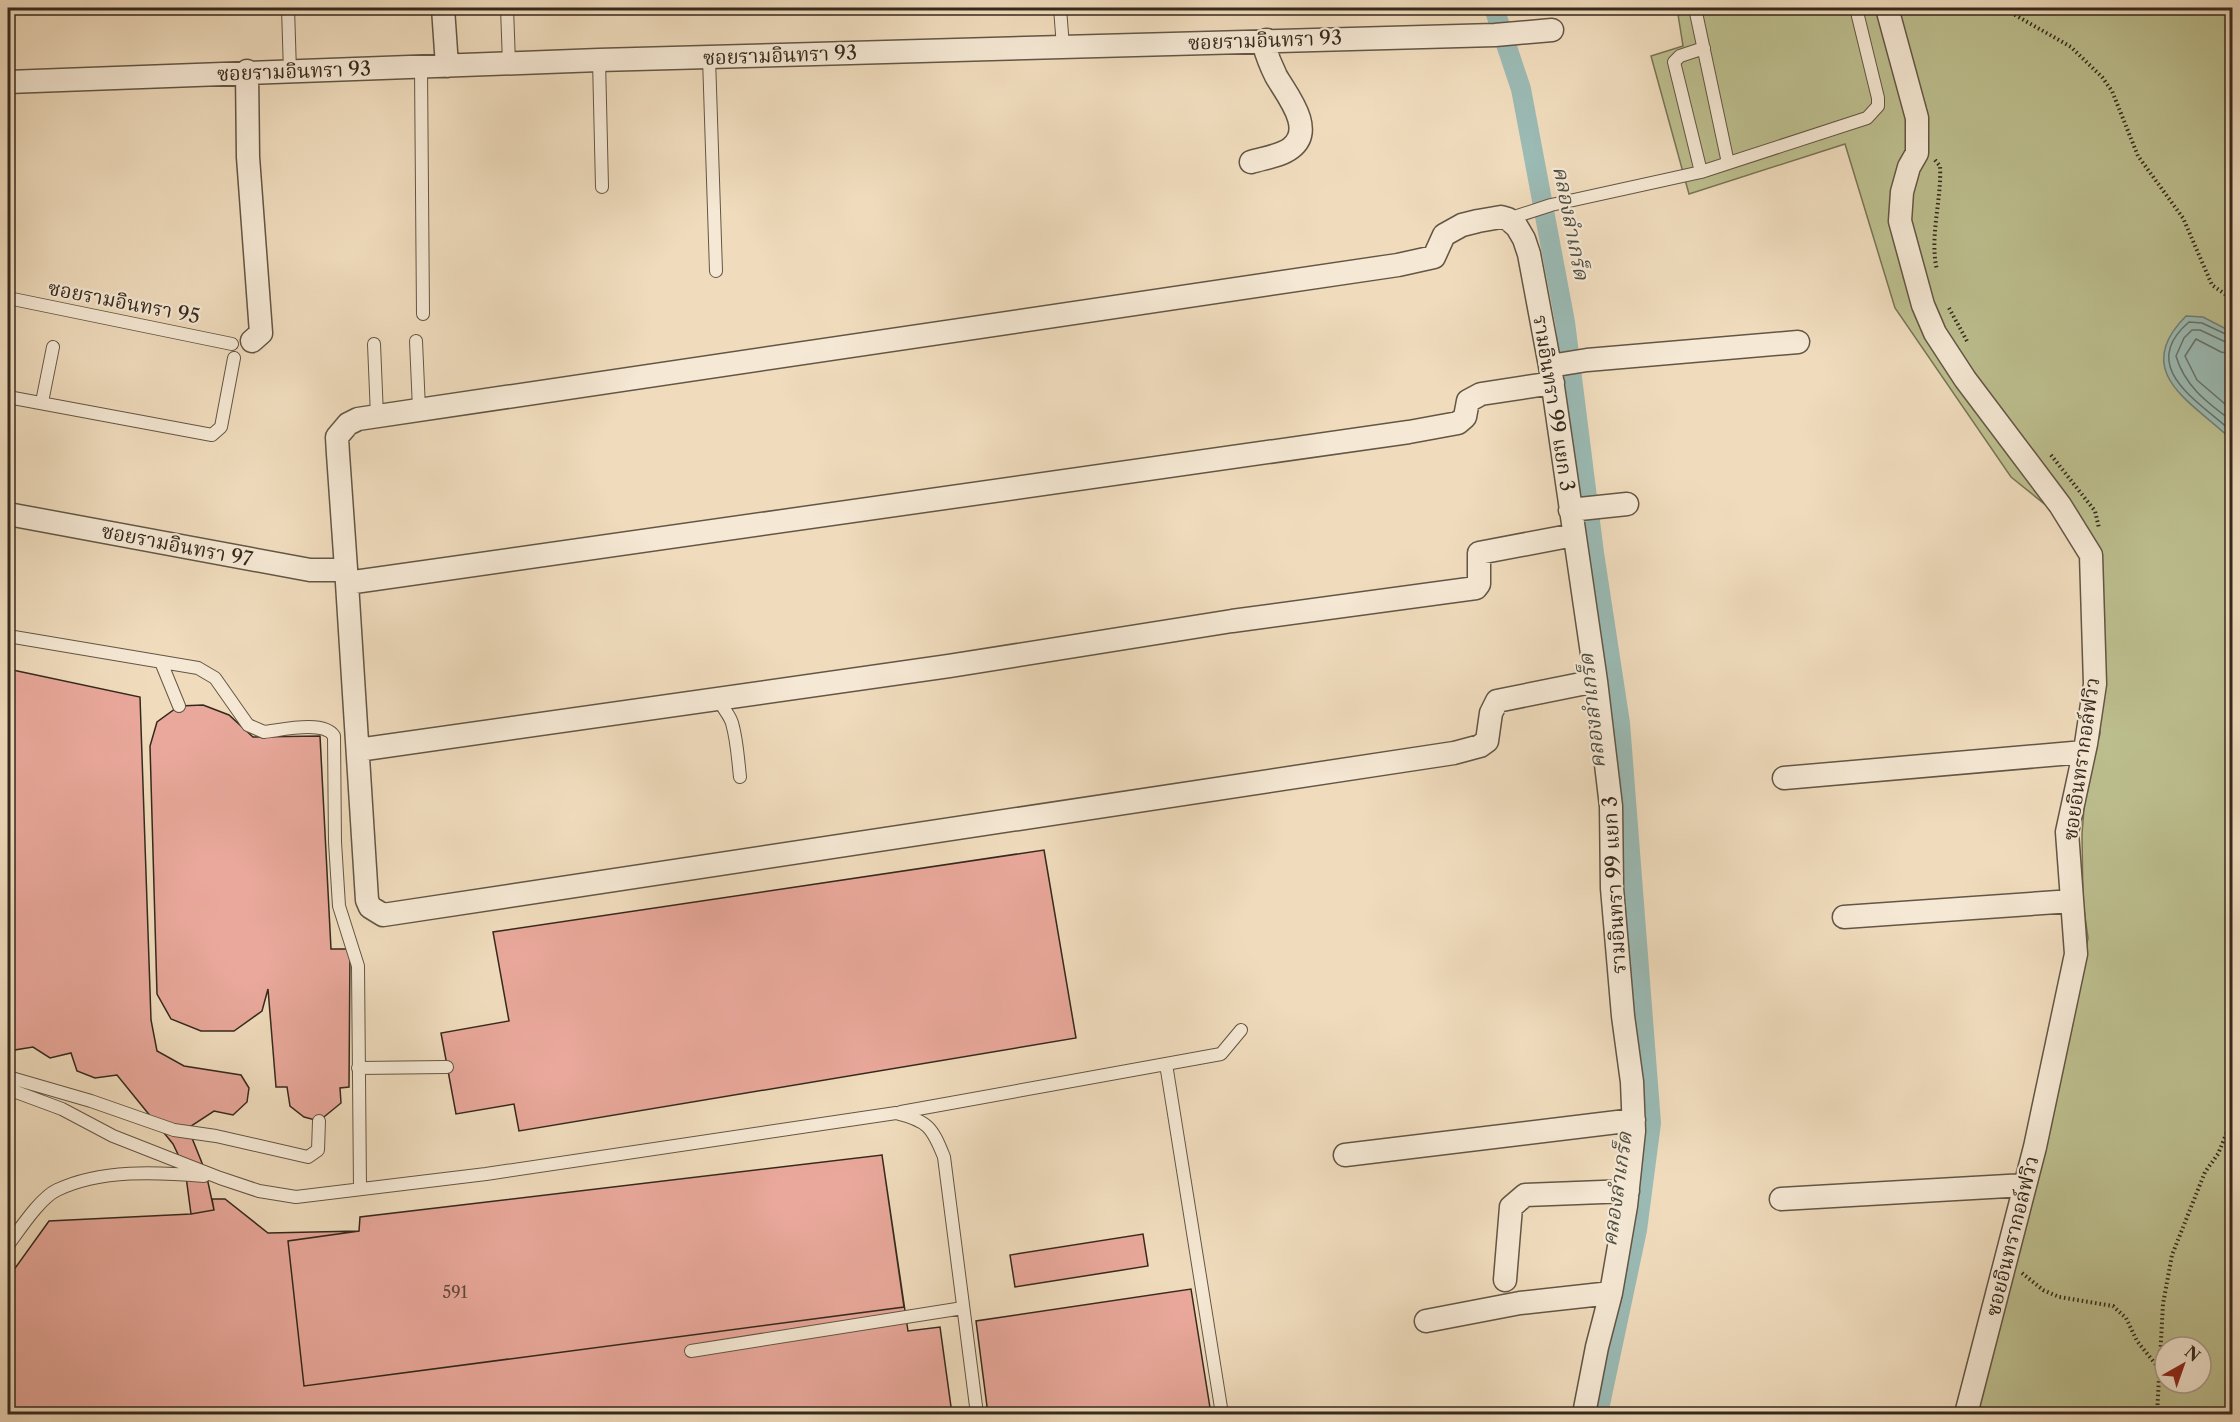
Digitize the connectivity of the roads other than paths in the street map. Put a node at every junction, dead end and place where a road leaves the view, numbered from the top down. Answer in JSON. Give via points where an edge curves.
{"nodes":[{"id":1,"x":288,"y":8,"type":"edge"},
{"id":2,"x":443,"y":8,"type":"edge"},
{"id":3,"x":507,"y":8,"type":"edge"},
{"id":4,"x":1060,"y":8,"type":"edge"},
{"id":5,"x":1695,"y":8,"type":"edge"},
{"id":6,"x":1856,"y":8,"type":"edge"},
{"id":7,"x":1887,"y":8,"type":"edge"},
{"id":8,"x":1552,"y":30,"type":"dead end"},
{"id":9,"x":1267,"y":40,"type":"junction"},
{"id":10,"x":1063,"y":47,"type":"junction"},
{"id":11,"x":1704,"y":48,"type":"junction"},
{"id":12,"x":708,"y":58,"type":"junction"},
{"id":13,"x":599,"y":60,"type":"junction"},
{"id":14,"x":509,"y":63,"type":"junction"},
{"id":15,"x":447,"y":66,"type":"junction"},
{"id":16,"x":421,"y":67,"type":"junction"},
{"id":17,"x":247,"y":71,"type":"junction"},
{"id":18,"x":290,"y":72,"type":"junction"},
{"id":19,"x":8,"y":81,"type":"edge"},
{"id":20,"x":1251,"y":162,"type":"dead end"},
{"id":21,"x":1728,"y":163,"type":"junction"},
{"id":22,"x":1701,"y":172,"type":"junction"},
{"id":23,"x":602,"y":187,"type":"dead end"},
{"id":24,"x":1512,"y":218,"type":"junction"},
{"id":25,"x":716,"y":271,"type":"dead end"},
{"id":26,"x":8,"y":298,"type":"edge"},
{"id":27,"x":423,"y":314,"type":"dead end"},
{"id":28,"x":416,"y":341,"type":"dead end"},
{"id":29,"x":242,"y":342,"type":"joint"},
{"id":30,"x":1798,"y":342,"type":"dead end"},
{"id":31,"x":374,"y":344,"type":"dead end"},
{"id":32,"x":53,"y":346,"type":"dead end"},
{"id":33,"x":234,"y":358,"type":"dead end"},
{"id":34,"x":1556,"y":371,"type":"junction"},
{"id":35,"x":8,"y":397,"type":"edge"},
{"id":36,"x":42,"y":402,"type":"junction"},
{"id":37,"x":419,"y":409,"type":"junction"},
{"id":38,"x":377,"y":416,"type":"junction"},
{"id":39,"x":1618,"y":504,"type":"dead end"},
{"id":40,"x":1576,"y":509,"type":"junction"},
{"id":41,"x":8,"y":514,"type":"edge"},
{"id":42,"x":1574,"y":535,"type":"junction"},
{"id":43,"x":347,"y":576,"type":"junction"},
{"id":44,"x":8,"y":636,"type":"edge"},
{"id":45,"x":161,"y":662,"type":"junction"},
{"id":46,"x":1596,"y":681,"type":"junction"},
{"id":47,"x":719,"y":697,"type":"junction"},
{"id":48,"x":179,"y":706,"type":"dead end"},
{"id":49,"x":358,"y":750,"type":"junction"},
{"id":50,"x":2084,"y":752,"type":"junction"},
{"id":51,"x":740,"y":777,"type":"dead end"},
{"id":52,"x":1784,"y":778,"type":"dead end"},
{"id":53,"x":2072,"y":901,"type":"junction"},
{"id":54,"x":1844,"y":917,"type":"dead end"},
{"id":55,"x":1241,"y":1030,"type":"dead end"},
{"id":56,"x":1166,"y":1064,"type":"junction"},
{"id":57,"x":447,"y":1067,"type":"dead end"},
{"id":58,"x":358,"y":1068,"type":"junction"},
{"id":59,"x":8,"y":1077,"type":"edge"},
{"id":60,"x":8,"y":1089,"type":"edge"},
{"id":61,"x":896,"y":1113,"type":"junction"},
{"id":62,"x":1634,"y":1119,"type":"junction"},
{"id":63,"x":319,"y":1121,"type":"dead end"},
{"id":64,"x":1345,"y":1155,"type":"dead end"},
{"id":65,"x":220,"y":1178,"type":"junction"},
{"id":66,"x":2025,"y":1185,"type":"junction"},
{"id":67,"x":360,"y":1188,"type":"junction"},
{"id":68,"x":1628,"y":1191,"type":"junction"},
{"id":69,"x":1781,"y":1199,"type":"dead end"},
{"id":70,"x":8,"y":1245,"type":"edge"},
{"id":71,"x":1504,"y":1280,"type":"dead end"},
{"id":72,"x":1611,"y":1293,"type":"junction"},
{"id":73,"x":963,"y":1308,"type":"junction"},
{"id":74,"x":1426,"y":1321,"type":"dead end"},
{"id":75,"x":691,"y":1351,"type":"dead end"},
{"id":76,"x":977,"y":1414,"type":"edge"},
{"id":77,"x":1222,"y":1414,"type":"edge"},
{"id":78,"x":1584,"y":1414,"type":"edge"},
{"id":79,"x":1966,"y":1414,"type":"edge"}],
"edges":[{"from":1,"to":18,"type":"lane"},
{"from":2,"to":15,"type":"street"},
{"from":3,"to":14,"type":"lane"},
{"from":4,"to":10,"type":"lane"},
{"from":5,"to":11,"type":"lane"},
{"from":6,"to":21,"type":"lane","via":[[1878,98],[1874,112],[1867,118]]},
{"from":7,"to":50,"type":"street","name":"ซอยอินทรากอล์ฟวิว","via":[[1917,118],[1918,147],[1902,192],[1900,221],[1923,305],[1935,333],[1965,379],[2060,505],[2091,555],[2095,684]]},
{"from":8,"to":9,"type":"street","name":"ซอยรามอินทรา 93"},
{"from":9,"to":10,"type":"street","name":"ซอยรามอินทรา 93"},
{"from":9,"to":20,"type":"street","via":[[1264,45],[1268,59],[1296,108],[1298,141],[1292,148]]},
{"from":10,"to":12,"type":"street","name":"ซอยรามอินทรา 93"},
{"from":11,"to":21,"type":"lane"},
{"from":11,"to":22,"type":"lane","via":[[1674,62]]},
{"from":12,"to":13,"type":"street","name":"ซอยรามอินทรา 93"},
{"from":12,"to":25,"type":"lane"},
{"from":13,"to":14,"type":"street","name":"ซอยรามอินทรา 93"},
{"from":13,"to":23,"type":"lane"},
{"from":14,"to":15,"type":"street","name":"ซอยรามอินทรา 93"},
{"from":15,"to":16,"type":"street","name":"ซอยรามอินทรา 93"},
{"from":16,"to":18,"type":"street","name":"ซอยรามอินทรา 93"},
{"from":16,"to":27,"type":"lane"},
{"from":17,"to":18,"type":"street","name":"ซอยรามอินทรา 93"},
{"from":17,"to":19,"type":"street","name":"ซอยรามอินทรา 93"},
{"from":17,"to":29,"type":"street","via":[[248,158],[261,333]]},
{"from":21,"to":22,"type":"lane"},
{"from":22,"to":24,"type":"lane"},
{"from":24,"to":34,"type":"street","name":"รามอินทรา 99 แยก 3","via":[[1529,254]]},
{"from":24,"to":37,"type":"street","via":[[1462,225],[1444,235],[1434,257],[1398,265]]},
{"from":26,"to":29,"type":"lane","name":"ซอยรามอินทรา 95"},
{"from":28,"to":37,"type":"lane"},
{"from":30,"to":34,"type":"street","via":[[1587,360]]},
{"from":31,"to":38,"type":"lane"},
{"from":32,"to":36,"type":"lane"},
{"from":33,"to":36,"type":"lane","via":[[221,427],[212,435]]},
{"from":34,"to":40,"type":"street","name":"รามอินทรา 99 แยก 3"},
{"from":34,"to":43,"type":"street","name":"ซอยรามอินทรา 97","via":[[1481,394],[1468,401],[1465,417],[1458,423],[1409,432]]},
{"from":35,"to":36,"type":"lane"},
{"from":37,"to":38,"type":"street"},
{"from":38,"to":43,"type":"street","via":[[348,424],[337,437]]},
{"from":39,"to":40,"type":"street"},
{"from":40,"to":42,"type":"street","name":"รามอินทรา 99 แยก 3"},
{"from":41,"to":43,"type":"street","name":"ซอยรามอินทรา 97"},
{"from":42,"to":46,"type":"street","name":"รามอินทรา 99 แยก 3"},
{"from":42,"to":47,"type":"street","via":[[1479,553],[1476,588]]},
{"from":43,"to":49,"type":"street"},
{"from":44,"to":45,"type":"lane"},
{"from":45,"to":48,"type":"lane"},
{"from":45,"to":58,"type":"lane","via":[[211,674],[248,725],[258,731],[322,726],[334,736],[330,842],[339,906],[358,966]]},
{"from":46,"to":49,"type":"street","via":[[1497,701],[1487,741],[1454,753],[383,915],[370,907],[367,900]]},
{"from":46,"to":62,"type":"street","name":"รามอินทรา 99 แยก 3","via":[[1611,806],[1612,888]]},
{"from":47,"to":49,"type":"street"},
{"from":47,"to":51,"type":"lane","via":[[734,730]]},
{"from":50,"to":52,"type":"street"},
{"from":50,"to":53,"type":"street","name":"ซอยอินทรากอล์ฟวิว","via":[[2067,832]]},
{"from":53,"to":54,"type":"street"},
{"from":53,"to":66,"type":"street","name":"ซอยอินทรากอล์ฟวิว","via":[[2076,954]]},
{"from":55,"to":56,"type":"lane","via":[[1221,1054]]},
{"from":56,"to":61,"type":"lane"},
{"from":56,"to":77,"type":"lane"},
{"from":57,"to":58,"type":"lane"},
{"from":58,"to":67,"type":"lane"},
{"from":59,"to":63,"type":"lane","via":[[174,1130],[308,1157],[318,1150]]},
{"from":60,"to":65,"type":"lane"},
{"from":61,"to":67,"type":"lane","via":[[486,1174]]},
{"from":61,"to":73,"type":"lane","via":[[918,1118],[934,1130],[944,1157]]},
{"from":62,"to":64,"type":"street"},
{"from":62,"to":68,"type":"street","name":"รามอินทรา 99 แยก 3"},
{"from":65,"to":67,"type":"lane","via":[[259,1191],[296,1197]]},
{"from":65,"to":70,"type":"lane","via":[[152,1172],[106,1176],[56,1190]]},
{"from":66,"to":69,"type":"street"},
{"from":66,"to":79,"type":"street","name":"ซอยอินทรากอล์ฟวิว"},
{"from":68,"to":71,"type":"street","via":[[1525,1195],[1516,1200],[1511,1207]]},
{"from":68,"to":72,"type":"street","name":"รามอินทรา 99 แยก 3"},
{"from":72,"to":74,"type":"street"},
{"from":72,"to":78,"type":"street","name":"รามอินทรา 99 แยก 3"},
{"from":73,"to":75,"type":"lane"},
{"from":73,"to":76,"type":"lane"}]}
